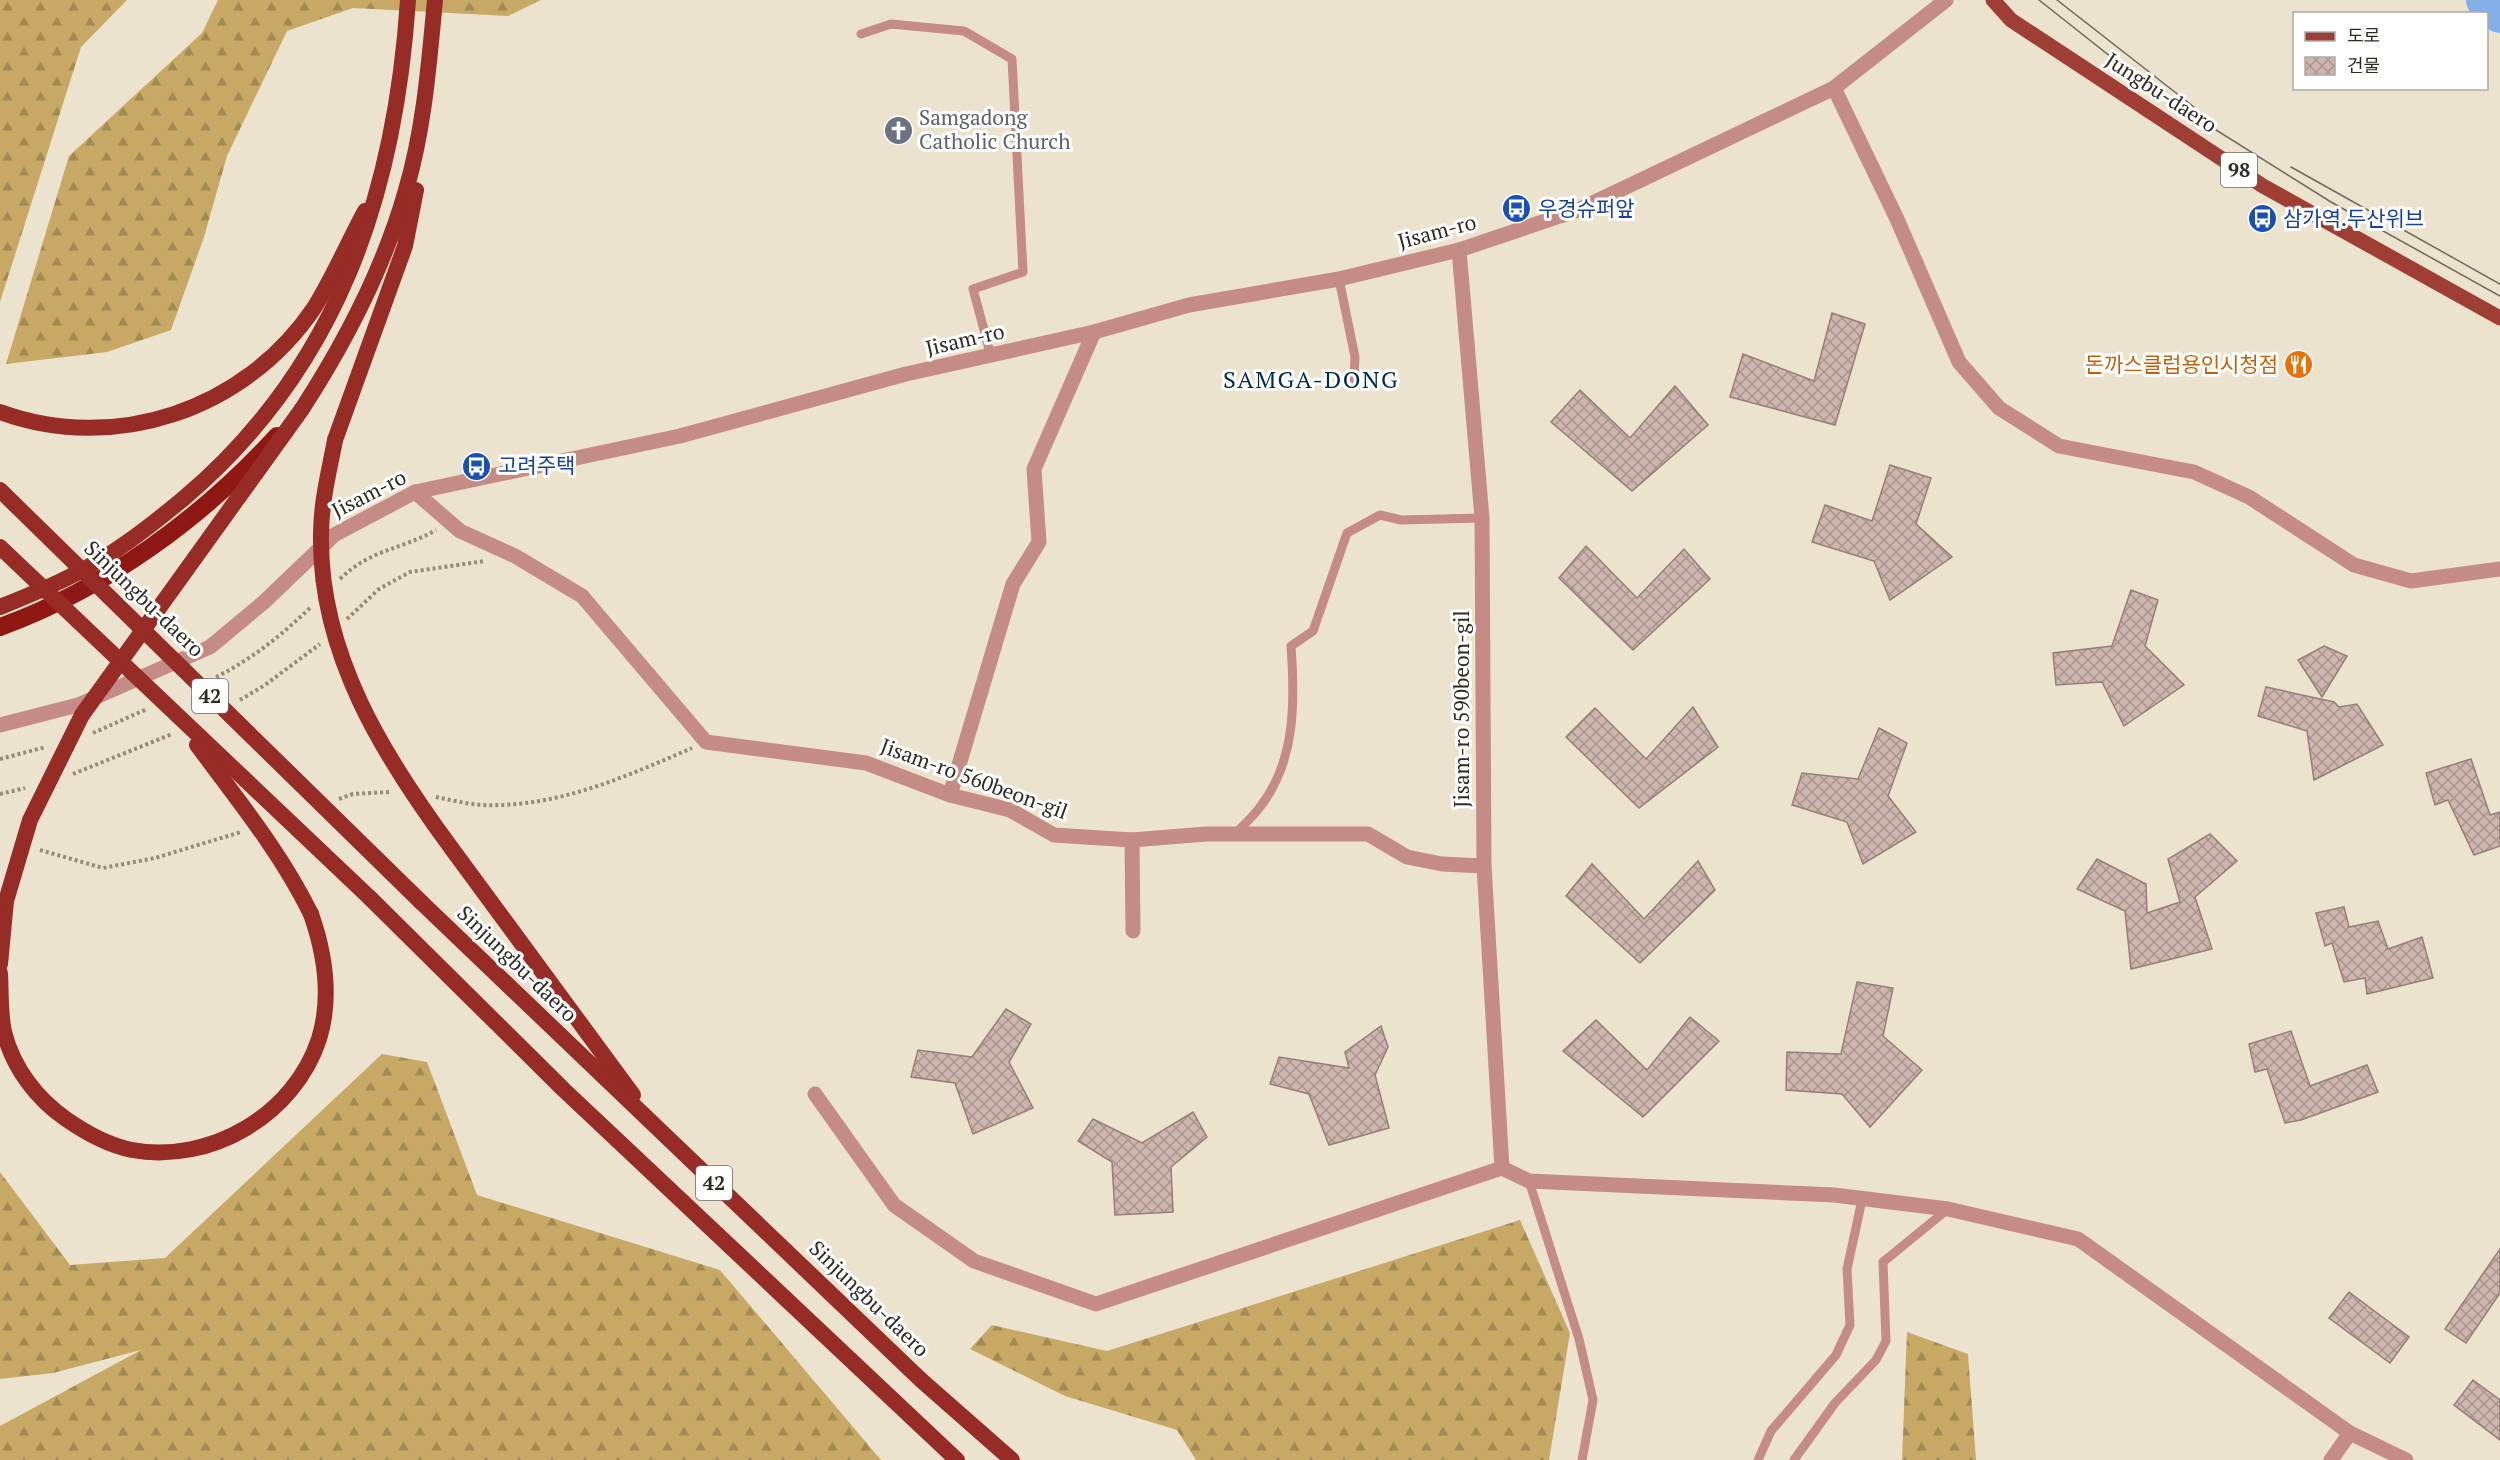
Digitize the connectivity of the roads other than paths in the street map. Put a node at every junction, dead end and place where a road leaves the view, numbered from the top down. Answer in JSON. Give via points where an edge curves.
{"nodes":[{"id":1,"x":408,"y":0,"type":"edge"},
{"id":2,"x":435,"y":0,"type":"edge"},
{"id":3,"x":1946,"y":0,"type":"edge"},
{"id":4,"x":1993,"y":0,"type":"edge"},
{"id":5,"x":861,"y":34,"type":"dead end"},
{"id":6,"x":1834,"y":88,"type":"junction"},
{"id":7,"x":421,"y":124,"type":"junction"},
{"id":8,"x":382,"y":178,"type":"junction"},
{"id":9,"x":1459,"y":250,"type":"junction"},
{"id":10,"x":1340,"y":279,"type":"junction"},
{"id":11,"x":2500,"y":318,"type":"edge"},
{"id":12,"x":1094,"y":332,"type":"junction"},
{"id":13,"x":991,"y":356,"type":"junction"},
{"id":14,"x":1354,"y":379,"type":"dead end"},
{"id":15,"x":302,"y":409,"type":"junction"},
{"id":16,"x":0,"y":412,"type":"edge"},
{"id":17,"x":0,"y":490,"type":"edge"},
{"id":18,"x":415,"y":492,"type":"junction"},
{"id":19,"x":1482,"y":518,"type":"junction"},
{"id":20,"x":0,"y":547,"type":"edge"},
{"id":21,"x":2500,"y":569,"type":"edge"},
{"id":22,"x":0,"y":607,"type":"edge"},
{"id":23,"x":0,"y":627,"type":"edge"},
{"id":24,"x":170,"y":709,"type":"junction"},
{"id":25,"x":0,"y":725,"type":"edge"},
{"id":26,"x":950,"y":795,"type":"junction"},
{"id":27,"x":1235,"y":834,"type":"junction"},
{"id":28,"x":1132,"y":840,"type":"junction"},
{"id":29,"x":1484,"y":866,"type":"junction"},
{"id":30,"x":1133,"y":931,"type":"dead end"},
{"id":31,"x":0,"y":964,"type":"edge"},
{"id":32,"x":0,"y":973,"type":"edge"},
{"id":33,"x":815,"y":1094,"type":"dead end"},
{"id":34,"x":660,"y":1132,"type":"junction"},
{"id":35,"x":1502,"y":1168,"type":"junction"},
{"id":36,"x":1529,"y":1180,"type":"junction"},
{"id":37,"x":1862,"y":1200,"type":"junction"},
{"id":38,"x":1948,"y":1209,"type":"junction"},
{"id":39,"x":2350,"y":1433,"type":"junction"},
{"id":40,"x":957,"y":1460,"type":"edge"},
{"id":41,"x":1012,"y":1460,"type":"edge"},
{"id":42,"x":1582,"y":1460,"type":"edge"},
{"id":43,"x":1758,"y":1460,"type":"edge"},
{"id":44,"x":1794,"y":1460,"type":"edge"},
{"id":45,"x":2331,"y":1460,"type":"edge"},
{"id":46,"x":2406,"y":1460,"type":"edge"}],
"edges":[{"from":1,"to":8,"type":"highway","via":[[399,90]]},
{"from":2,"to":7,"type":"highway"},
{"from":3,"to":6,"type":"street","name":"Jisam-ro"},
{"from":4,"to":11,"type":"main road","name":"Jungbu-daero","number":"98","via":[[2011,20],[2264,186]]},
{"from":5,"to":13,"type":"lane","via":[[891,24],[964,31],[1012,59],[1023,272],[973,289]]},
{"from":6,"to":9,"type":"street","name":"Jisam-ro","via":[[1578,210]]},
{"from":6,"to":21,"type":"street","via":[[1959,362],[1999,408],[2059,446],[2194,472],[2250,497],[2354,565],[2411,581]]},
{"from":7,"to":15,"type":"highway","via":[[407,189],[390,241],[353,323]]},
{"from":7,"to":34,"type":"highway","bridge":true,"via":[[417,185],[405,246],[335,440],[324,493],[321,536],[325,588],[337,642],[355,694],[381,744],[544,978]]},
{"from":8,"to":16,"type":"highway","via":[[314,307],[283,346],[239,382],[203,404],[152,423],[110,429],[60,428]]},
{"from":8,"to":22,"type":"highway","via":[[366,233],[332,314],[287,388],[252,433],[200,485],[113,551],[72,576]]},
{"from":9,"to":10,"type":"street","name":"Jisam-ro"},
{"from":9,"to":19,"type":"street","name":"Jisam-ro 590beon-gil"},
{"from":10,"to":12,"type":"street","name":"Jisam-ro","via":[[1189,305]]},
{"from":10,"to":14,"type":"lane","via":[[1355,357]]},
{"from":12,"to":13,"type":"street","name":"Jisam-ro"},
{"from":12,"to":26,"type":"street","via":[[1034,469],[1040,542],[1013,584]]},
{"from":13,"to":18,"type":"street","name":"Jisam-ro","via":[[680,436]]},
{"from":15,"to":23,"type":"highway","via":[[232,480],[151,548],[42,612]]},
{"from":15,"to":31,"type":"highway","bridge":true,"via":[[82,715],[30,820],[6,900]]},
{"from":17,"to":34,"type":"highway","name":"Sinjungbu-daero","number":"42","bridge":true},
{"from":18,"to":25,"type":"street","name":"Jisam-ro","via":[[334,535],[210,647],[78,705]]},
{"from":18,"to":26,"type":"street","name":"Jisam-ro 560beon-gil","via":[[460,531],[516,556],[582,596],[706,741],[866,763]]},
{"from":19,"to":27,"type":"lane","via":[[1401,520],[1380,515],[1347,533],[1313,631],[1291,646],[1295,702],[1285,759],[1261,806]]},
{"from":19,"to":29,"type":"street","name":"Jisam-ro 590beon-gil"},
{"from":20,"to":24,"type":"highway","number":"42","bridge":true},
{"from":24,"to":32,"type":"highway","bridge":true,"via":[[265,836],[298,886],[311,914],[326,971],[325,1008],[312,1056],[280,1103],[236,1134],[211,1145],[158,1152],[131,1150],[85,1132],[42,1100],[21,1073],[4,1033]]},
{"from":24,"to":40,"type":"highway","number":"42","bridge":true,"via":[[370,898],[564,1090]]},
{"from":26,"to":28,"type":"street","name":"Jisam-ro 560beon-gil","via":[[1010,810],[1054,835]]},
{"from":27,"to":28,"type":"street","name":"Jisam-ro 560beon-gil"},
{"from":27,"to":29,"type":"street","name":"Jisam-ro 560beon-gil","via":[[1368,834],[1407,857]]},
{"from":28,"to":30,"type":"street"},
{"from":29,"to":35,"type":"street","name":"Jisam-ro 590beon-gil"},
{"from":33,"to":35,"type":"street","via":[[894,1205],[974,1261],[1096,1304]]},
{"from":34,"to":41,"type":"highway","name":"Sinjungbu-daero","number":"42","via":[[921,1380]]},
{"from":35,"to":36,"type":"street"},
{"from":36,"to":37,"type":"street","via":[[1834,1195]]},
{"from":36,"to":42,"type":"lane","via":[[1579,1339],[1593,1400]]},
{"from":37,"to":38,"type":"street"},
{"from":37,"to":43,"type":"lane","via":[[1847,1269],[1850,1325],[1836,1355],[1771,1431]]},
{"from":38,"to":39,"type":"street","via":[[2078,1239]]},
{"from":38,"to":44,"type":"lane","via":[[1883,1262],[1886,1341],[1876,1360],[1834,1403]]},
{"from":39,"to":45,"type":"street"},
{"from":39,"to":46,"type":"street"}]}
